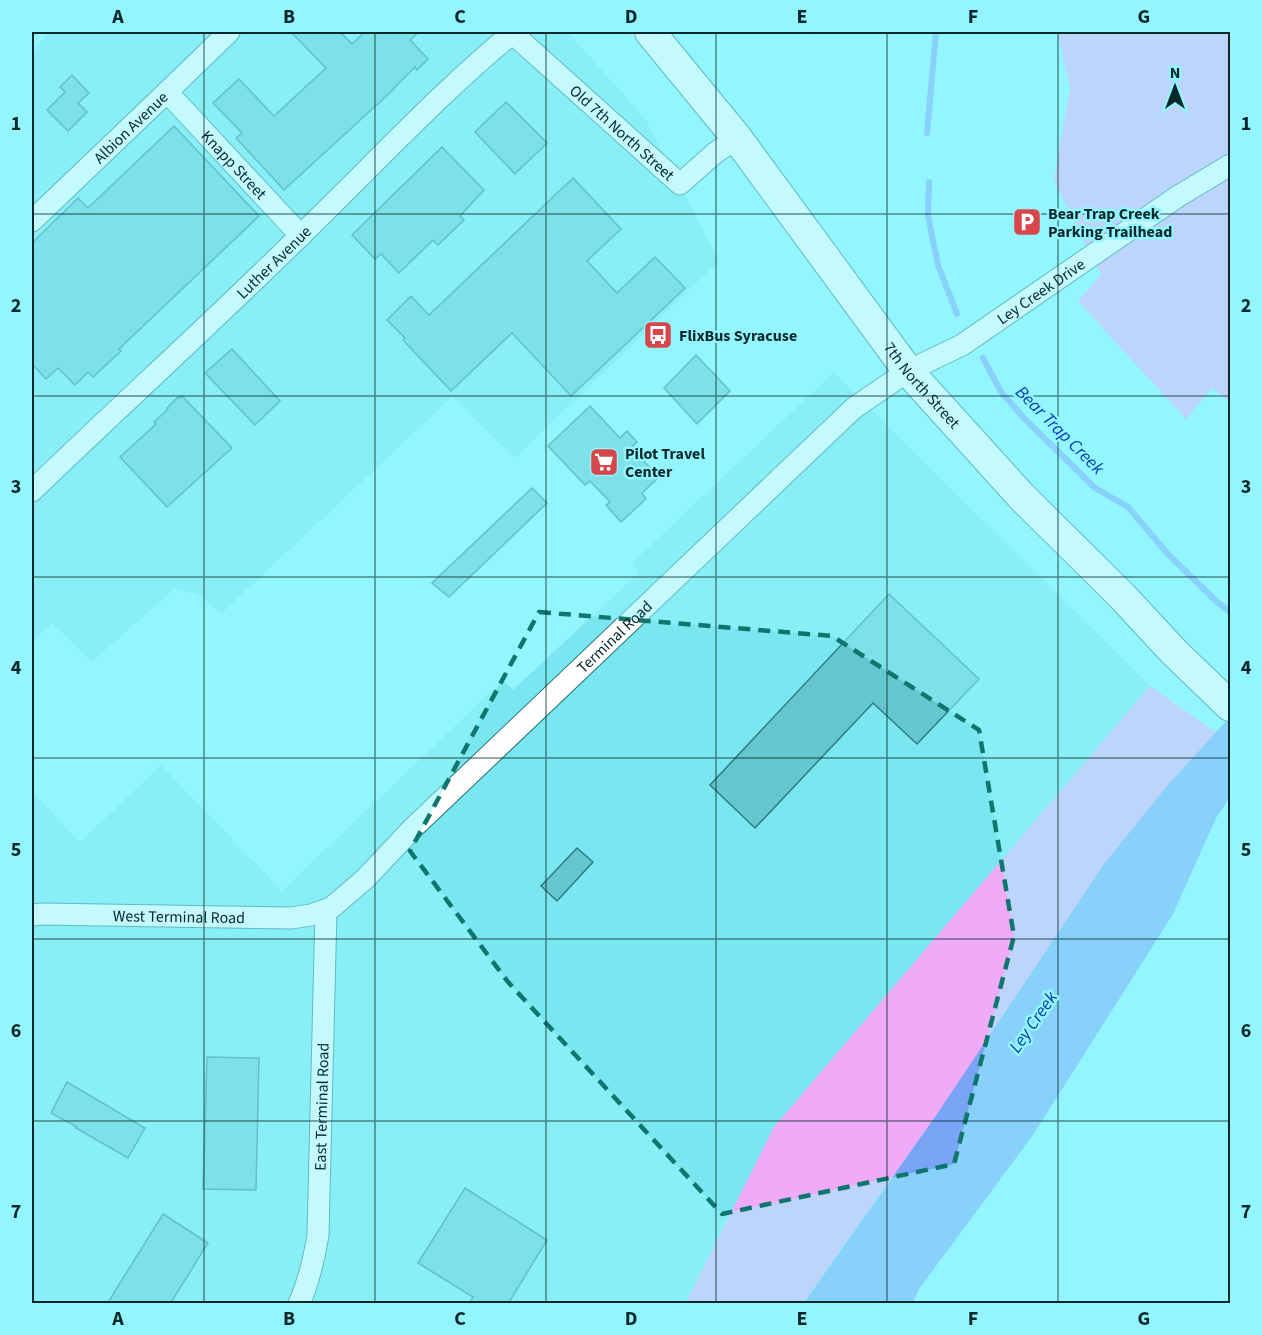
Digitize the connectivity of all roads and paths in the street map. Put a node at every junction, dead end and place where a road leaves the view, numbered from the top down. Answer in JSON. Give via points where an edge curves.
{"nodes":[{"id":1,"x":229,"y":32,"type":"edge"},
{"id":2,"x":512,"y":32,"type":"edge"},
{"id":3,"x":650,"y":32,"type":"edge"},
{"id":4,"x":167,"y":92,"type":"junction"},
{"id":5,"x":737,"y":138,"type":"junction"},
{"id":6,"x":1230,"y":165,"type":"edge"},
{"id":7,"x":32,"y":221,"type":"edge"},
{"id":8,"x":301,"y":236,"type":"junction"},
{"id":9,"x":908,"y":371,"type":"junction"},
{"id":10,"x":32,"y":491,"type":"edge"},
{"id":11,"x":1230,"y":706,"type":"edge"},
{"id":12,"x":326,"y":910,"type":"junction"},
{"id":13,"x":32,"y":915,"type":"edge"},
{"id":14,"x":299,"y":1304,"type":"edge"}],
"edges":[{"from":1,"to":4,"type":"street","name":"Albion Avenue"},
{"from":2,"to":5,"type":"street","name":"Old 7th North Street","via":[[680,184]]},
{"from":2,"to":8,"type":"street","name":"Luther Avenue"},
{"from":3,"to":5,"type":"street","name":"7th North Street"},
{"from":4,"to":7,"type":"street","name":"Albion Avenue"},
{"from":4,"to":8,"type":"street","name":"Knapp Street"},
{"from":5,"to":9,"type":"street","name":"7th North Street"},
{"from":6,"to":9,"type":"street","name":"Ley Creek Drive","via":[[962,345]]},
{"from":8,"to":10,"type":"street","name":"Luther Avenue"},
{"from":9,"to":11,"type":"street","name":"7th North Street","via":[[1021,496]]},
{"from":9,"to":12,"type":"street","name":"Terminal Road","via":[[854,408],[364,879]]},
{"from":12,"to":13,"type":"street","name":"West Terminal Road","via":[[291,918]]},
{"from":12,"to":14,"type":"street","name":"East Terminal Road","via":[[318,1235],[308,1284]]}]}
